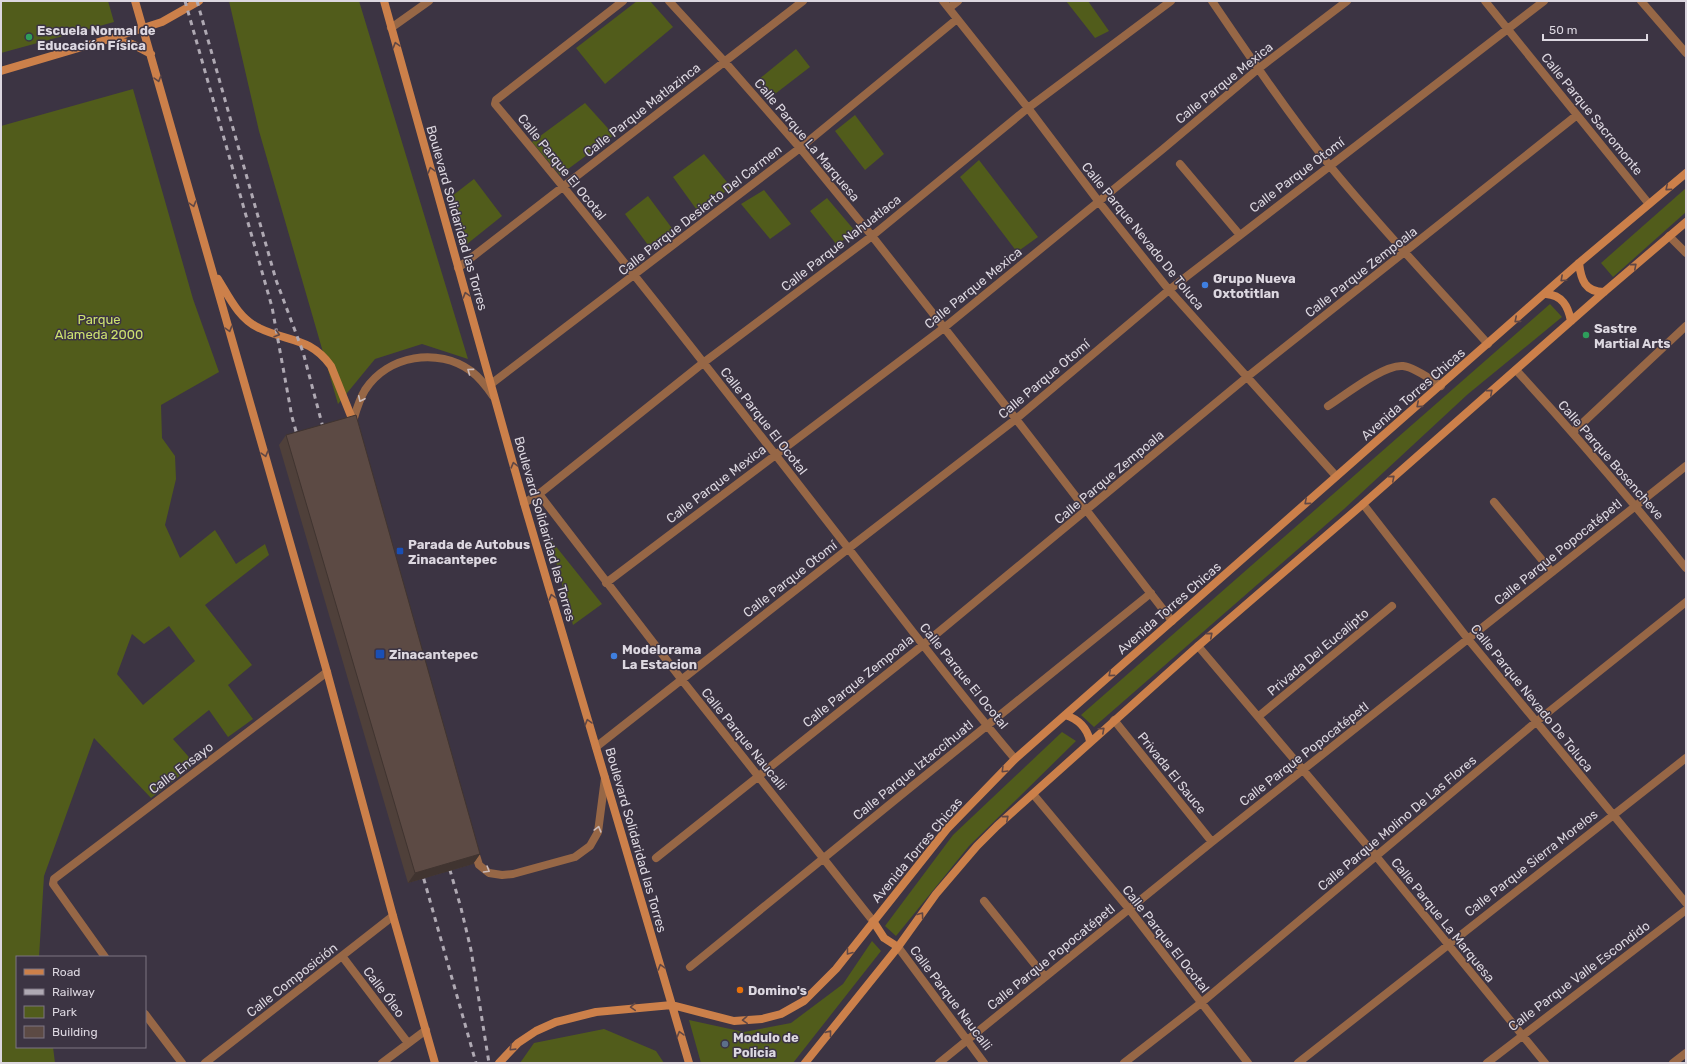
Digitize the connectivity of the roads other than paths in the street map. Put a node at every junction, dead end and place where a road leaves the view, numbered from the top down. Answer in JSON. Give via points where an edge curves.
{"nodes":[{"id":1,"x":135,"y":1,"type":"edge"},
{"id":2,"x":199,"y":1,"type":"edge"},
{"id":3,"x":384,"y":1,"type":"edge"},
{"id":4,"x":429,"y":1,"type":"edge"},
{"id":5,"x":623,"y":1,"type":"edge"},
{"id":6,"x":669,"y":1,"type":"edge"},
{"id":7,"x":803,"y":1,"type":"edge"},
{"id":8,"x":943,"y":1,"type":"edge"},
{"id":9,"x":958,"y":1,"type":"edge"},
{"id":10,"x":1171,"y":1,"type":"edge"},
{"id":11,"x":1212,"y":1,"type":"edge"},
{"id":12,"x":1347,"y":1,"type":"edge"},
{"id":13,"x":1485,"y":1,"type":"edge"},
{"id":14,"x":1544,"y":1,"type":"edge"},
{"id":15,"x":1641,"y":1,"type":"edge"},
{"id":16,"x":949,"y":8,"type":"junction"},
{"id":17,"x":957,"y":20,"type":"junction"},
{"id":18,"x":142,"y":28,"type":"junction"},
{"id":19,"x":392,"y":28,"type":"junction"},
{"id":20,"x":1507,"y":28,"type":"junction"},
{"id":21,"x":109,"y":39,"type":"junction"},
{"id":22,"x":1686,"y":53,"type":"edge"},
{"id":23,"x":151,"y":54,"type":"junction"},
{"id":24,"x":724,"y":61,"type":"junction"},
{"id":25,"x":1258,"y":69,"type":"junction"},
{"id":26,"x":1,"y":71,"type":"edge"},
{"id":27,"x":1028,"y":108,"type":"junction"},
{"id":28,"x":1577,"y":115,"type":"junction"},
{"id":29,"x":800,"y":148,"type":"junction"},
{"id":30,"x":1180,"y":164,"type":"dead end"},
{"id":31,"x":1330,"y":165,"type":"junction"},
{"id":32,"x":1686,"y":173,"type":"edge"},
{"id":33,"x":564,"y":187,"type":"junction"},
{"id":34,"x":1099,"y":202,"type":"junction"},
{"id":35,"x":1649,"y":204,"type":"junction"},
{"id":36,"x":1686,"y":222,"type":"edge"},
{"id":37,"x":1239,"y":234,"type":"junction"},
{"id":38,"x":872,"y":236,"type":"junction"},
{"id":39,"x":1669,"y":236,"type":"junction"},
{"id":40,"x":1405,"y":253,"type":"junction"},
{"id":41,"x":1686,"y":253,"type":"edge"},
{"id":42,"x":1579,"y":264,"type":"junction"},
{"id":43,"x":458,"y":268,"type":"junction"},
{"id":44,"x":212,"y":270,"type":"junction"},
{"id":45,"x":635,"y":276,"type":"junction"},
{"id":46,"x":1169,"y":290,"type":"junction"},
{"id":47,"x":1604,"y":292,"type":"junction"},
{"id":48,"x":1546,"y":294,"type":"junction"},
{"id":49,"x":1571,"y":321,"type":"junction"},
{"id":50,"x":1686,"y":326,"type":"edge"},
{"id":51,"x":945,"y":328,"type":"junction"},
{"id":52,"x":1488,"y":344,"type":"junction"},
{"id":53,"x":703,"y":363,"type":"junction"},
{"id":54,"x":1516,"y":370,"type":"junction"},
{"id":55,"x":1247,"y":377,"type":"junction"},
{"id":56,"x":491,"y":384,"type":"junction"},
{"id":57,"x":1442,"y":386,"type":"junction"},
{"id":58,"x":496,"y":400,"type":"junction"},
{"id":59,"x":1328,"y":406,"type":"dead end"},
{"id":60,"x":1016,"y":419,"type":"junction"},
{"id":61,"x":354,"y":425,"type":"joint"},
{"id":62,"x":1573,"y":432,"type":"junction"},
{"id":63,"x":775,"y":455,"type":"junction"},
{"id":64,"x":1686,"y":466,"type":"edge"},
{"id":65,"x":1336,"y":476,"type":"junction"},
{"id":66,"x":539,"y":494,"type":"junction"},
{"id":67,"x":1494,"y":502,"type":"dead end"},
{"id":68,"x":524,"y":503,"type":"junction"},
{"id":69,"x":1363,"y":504,"type":"junction"},
{"id":70,"x":1635,"y":505,"type":"junction"},
{"id":71,"x":1087,"y":511,"type":"junction"},
{"id":72,"x":849,"y":548,"type":"junction"},
{"id":73,"x":1686,"y":568,"type":"edge"},
{"id":74,"x":1552,"y":572,"type":"junction"},
{"id":75,"x":606,"y":583,"type":"junction"},
{"id":76,"x":1151,"y":593,"type":"junction"},
{"id":77,"x":1686,"y":602,"type":"edge"},
{"id":78,"x":1392,"y":606,"type":"dead end"},
{"id":79,"x":1172,"y":621,"type":"junction"},
{"id":80,"x":1468,"y":639,"type":"junction"},
{"id":81,"x":923,"y":645,"type":"junction"},
{"id":82,"x":1198,"y":646,"type":"junction"},
{"id":83,"x":327,"y":672,"type":"junction"},
{"id":84,"x":682,"y":680,"type":"junction"},
{"id":85,"x":1065,"y":715,"type":"junction"},
{"id":86,"x":1259,"y":716,"type":"junction"},
{"id":87,"x":1114,"y":720,"type":"junction"},
{"id":88,"x":1536,"y":722,"type":"junction"},
{"id":89,"x":987,"y":726,"type":"junction"},
{"id":90,"x":1090,"y":741,"type":"junction"},
{"id":91,"x":596,"y":747,"type":"junction"},
{"id":92,"x":1686,"y":758,"type":"edge"},
{"id":93,"x":1015,"y":759,"type":"junction"},
{"id":94,"x":1303,"y":770,"type":"junction"},
{"id":95,"x":758,"y":776,"type":"junction"},
{"id":96,"x":605,"y":778,"type":"junction"},
{"id":97,"x":1033,"y":794,"type":"junction"},
{"id":98,"x":1612,"y":814,"type":"junction"},
{"id":99,"x":472,"y":842,"type":"edge"},
{"id":100,"x":1212,"y":842,"type":"junction"},
{"id":101,"x":1376,"y":856,"type":"junction"},
{"id":102,"x":823,"y":857,"type":"junction"},
{"id":103,"x":656,"y":858,"type":"dead end"},
{"id":104,"x":984,"y":901,"type":"dead end"},
{"id":105,"x":1686,"y":903,"type":"edge"},
{"id":106,"x":1129,"y":908,"type":"junction"},
{"id":107,"x":1686,"y":910,"type":"edge"},
{"id":108,"x":393,"y":916,"type":"junction"},
{"id":109,"x":873,"y":921,"type":"junction"},
{"id":110,"x":1448,"y":945,"type":"junction"},
{"id":111,"x":898,"y":947,"type":"junction"},
{"id":112,"x":104,"y":956,"type":"edge"},
{"id":113,"x":342,"y":956,"type":"junction"},
{"id":114,"x":690,"y":966,"type":"dead end"},
{"id":115,"x":1045,"y":977,"type":"junction"},
{"id":116,"x":1201,"y":1003,"type":"junction"},
{"id":117,"x":672,"y":1005,"type":"junction"},
{"id":118,"x":146,"y":1015,"type":"edge"},
{"id":119,"x":426,"y":1030,"type":"junction"},
{"id":120,"x":1522,"y":1035,"type":"junction"},
{"id":121,"x":967,"y":1041,"type":"junction"},
{"id":122,"x":408,"y":1043,"type":"junction"},
{"id":123,"x":1686,"y":1053,"type":"edge"},
{"id":124,"x":182,"y":1063,"type":"edge"},
{"id":125,"x":205,"y":1063,"type":"edge"},
{"id":126,"x":382,"y":1063,"type":"edge"},
{"id":127,"x":435,"y":1063,"type":"edge"},
{"id":128,"x":499,"y":1063,"type":"edge"},
{"id":129,"x":688,"y":1063,"type":"edge"},
{"id":130,"x":805,"y":1063,"type":"edge"},
{"id":131,"x":940,"y":1063,"type":"edge"},
{"id":132,"x":984,"y":1063,"type":"edge"},
{"id":133,"x":1124,"y":1063,"type":"edge"},
{"id":134,"x":1248,"y":1063,"type":"edge"},
{"id":135,"x":1298,"y":1063,"type":"edge"},
{"id":136,"x":1487,"y":1063,"type":"edge"},
{"id":137,"x":1545,"y":1063,"type":"edge"},
{"id":138,"x":1673,"y":1063,"type":"edge"}],
"edges":[{"from":1,"to":18,"type":"main road"},
{"from":2,"to":18,"type":"main road","via":[[162,22]]},
{"from":3,"to":19,"type":"main road","name":"Boulevard Solidaridad las Torres"},
{"from":4,"to":19,"type":"street"},
{"from":5,"to":33,"type":"street","name":"Calle Parque El Ocotal","via":[[496,100],[495,104]]},
{"from":6,"to":24,"type":"street","name":"Calle Parque La Marquesa"},
{"from":7,"to":24,"type":"street","name":"Calle Parque Matlazinca"},
{"from":8,"to":16,"type":"street","name":"Calle Parque Nevado De Toluca"},
{"from":9,"to":16,"type":"street"},
{"from":10,"to":27,"type":"street","name":"Calle Parque Nahuatlaca"},
{"from":11,"to":25,"type":"street"},
{"from":12,"to":25,"type":"street","name":"Calle Parque Mexica"},
{"from":13,"to":20,"type":"street","name":"Calle Parque Sacromonte"},
{"from":14,"to":20,"type":"street","name":"Calle Parque Otomí"},
{"from":15,"to":22,"type":"street"},
{"from":16,"to":17,"type":"street","name":"Calle Parque Nevado De Toluca"},
{"from":17,"to":27,"type":"street","name":"Calle Parque Nevado De Toluca"},
{"from":17,"to":29,"type":"street","name":"Calle Parque Desierto Del Carmen"},
{"from":18,"to":21,"type":"main road"},
{"from":18,"to":23,"type":"main road"},
{"from":43,"to":19,"type":"main road","name":"Boulevard Solidaridad las Torres","one_way":true},
{"from":20,"to":28,"type":"street","name":"Calle Parque Sacromonte"},
{"from":20,"to":31,"type":"street","name":"Calle Parque Otomí"},
{"from":21,"to":23,"type":"main road","via":[[132,44]]},
{"from":21,"to":26,"type":"main road"},
{"from":23,"to":44,"type":"main road","one_way":true},
{"from":24,"to":29,"type":"street","name":"Calle Parque La Marquesa"},
{"from":24,"to":33,"type":"street","name":"Calle Parque Matlazinca"},
{"from":25,"to":31,"type":"street"},
{"from":25,"to":34,"type":"street","name":"Calle Parque Mexica"},
{"from":27,"to":34,"type":"street","name":"Calle Parque Nevado De Toluca"},
{"from":27,"to":38,"type":"street","name":"Calle Parque Nahuatlaca"},
{"from":28,"to":35,"type":"street","name":"Calle Parque Sacromonte"},
{"from":28,"to":40,"type":"street","name":"Calle Parque Zempoala"},
{"from":29,"to":38,"type":"street","name":"Calle Parque La Marquesa"},
{"from":29,"to":45,"type":"street","name":"Calle Parque Desierto Del Carmen"},
{"from":30,"to":37,"type":"street"},
{"from":31,"to":37,"type":"street","name":"Calle Parque Otomí"},
{"from":31,"to":40,"type":"street"},
{"from":32,"to":35,"type":"main road","name":"Avenida Torres Chicas","one_way":true},
{"from":33,"to":43,"type":"street","name":"Calle Parque Matlazinca"},
{"from":33,"to":45,"type":"street","name":"Calle Parque El Ocotal"},
{"from":34,"to":46,"type":"street","name":"Calle Parque Nevado De Toluca"},
{"from":34,"to":51,"type":"street","name":"Calle Parque Mexica"},
{"from":35,"to":42,"type":"main road","name":"Avenida Torres Chicas"},
{"from":36,"to":39,"type":"main road"},
{"from":37,"to":46,"type":"street","name":"Calle Parque Otomí"},
{"from":38,"to":51,"type":"street","name":"Calle Parque La Marquesa"},
{"from":38,"to":53,"type":"street","name":"Calle Parque Nahuatlaca"},
{"from":39,"to":41,"type":"street"},
{"from":47,"to":39,"type":"main road","one_way":true},
{"from":40,"to":52,"type":"street"},
{"from":40,"to":55,"type":"street","name":"Calle Parque Zempoala"},
{"from":42,"to":47,"type":"main road","via":[[1580,275],[1589,288],[1596,292]]},
{"from":42,"to":48,"type":"main road","name":"Avenida Torres Chicas","one_way":true},
{"from":56,"to":43,"type":"main road","name":"Boulevard Solidaridad las Torres","one_way":true},
{"from":44,"to":61,"type":"main road","one_way":true,"via":[[246,320],[259,328],[305,343],[326,359]]},
{"from":44,"to":83,"type":"main road","one_way":true},
{"from":45,"to":53,"type":"street","name":"Calle Parque El Ocotal"},
{"from":45,"to":56,"type":"street","name":"Calle Parque Desierto Del Carmen"},
{"from":46,"to":55,"type":"street","name":"Calle Parque Nevado De Toluca"},
{"from":46,"to":60,"type":"street","name":"Calle Parque Otomí"},
{"from":47,"to":49,"type":"main road"},
{"from":48,"to":49,"type":"main road","via":[[1556,296],[1568,307]]},
{"from":48,"to":52,"type":"main road","name":"Avenida Torres Chicas","one_way":true},
{"from":49,"to":54,"type":"main road"},
{"from":50,"to":62,"type":"street"},
{"from":51,"to":60,"type":"street","name":"Calle Parque La Marquesa"},
{"from":51,"to":63,"type":"street","name":"Calle Parque Mexica"},
{"from":52,"to":57,"type":"main road","name":"Avenida Torres Chicas"},
{"from":53,"to":63,"type":"street","name":"Calle Parque El Ocotal"},
{"from":53,"to":66,"type":"street","name":"Calle Parque Nahuatlaca"},
{"from":54,"to":62,"type":"street","name":"Calle Parque Bosencheve"},
{"from":69,"to":54,"type":"main road","one_way":true},
{"from":55,"to":65,"type":"street","name":"Calle Parque Nevado De Toluca"},
{"from":55,"to":71,"type":"street","name":"Calle Parque Zempoala"},
{"from":56,"to":58,"type":"main road","name":"Boulevard Solidaridad las Torres"},
{"from":57,"to":59,"type":"street","via":[[1405,366],[1398,366],[1373,376]]},
{"from":57,"to":65,"type":"main road","name":"Avenida Torres Chicas","one_way":true},
{"from":58,"to":61,"type":"street","one_way":true,"via":[[480,379],[460,365],[437,357],[412,358],[390,366],[372,381],[360,400]]},
{"from":68,"to":58,"type":"main road","name":"Boulevard Solidaridad las Torres","one_way":true},
{"from":60,"to":71,"type":"street","name":"Calle Parque La Marquesa"},
{"from":60,"to":72,"type":"street","name":"Calle Parque Otomí"},
{"from":62,"to":70,"type":"street","name":"Calle Parque Bosencheve"},
{"from":63,"to":72,"type":"street","name":"Calle Parque El Ocotal"},
{"from":63,"to":75,"type":"street","name":"Calle Parque Mexica"},
{"from":64,"to":70,"type":"street","name":"Calle Parque Popocatépetl"},
{"from":65,"to":79,"type":"main road","name":"Avenida Torres Chicas","one_way":true},
{"from":66,"to":68,"type":"street","name":"Calle Parque Nahuatlaca"},
{"from":66,"to":75,"type":"street","name":"Calle Parque Naucalli"},
{"from":67,"to":74,"type":"street"},
{"from":91,"to":68,"type":"main road","name":"Boulevard Solidaridad las Torres","one_way":true},
{"from":69,"to":80,"type":"street","name":"Calle Parque Nevado De Toluca"},
{"from":82,"to":69,"type":"main road","one_way":true},
{"from":70,"to":73,"type":"street","name":"Calle Parque Bosencheve"},
{"from":70,"to":74,"type":"street","name":"Calle Parque Popocatépetl"},
{"from":71,"to":76,"type":"street","name":"Calle Parque La Marquesa"},
{"from":71,"to":81,"type":"street","name":"Calle Parque Zempoala"},
{"from":72,"to":81,"type":"street","name":"Calle Parque El Ocotal"},
{"from":72,"to":84,"type":"street","name":"Calle Parque Otomí"},
{"from":74,"to":80,"type":"street","name":"Calle Parque Popocatépetl"},
{"from":75,"to":84,"type":"street","name":"Calle Parque Naucalli"},
{"from":76,"to":79,"type":"street","name":"Calle Parque La Marquesa"},
{"from":76,"to":89,"type":"street","name":"Calle Parque Iztaccíhuatl"},
{"from":77,"to":88,"type":"street","name":"Calle Parque Molino De Las Flores"},
{"from":78,"to":86,"type":"street","name":"Privada Del Eucalipto"},
{"from":79,"to":85,"type":"main road","name":"Avenida Torres Chicas","one_way":true},
{"from":80,"to":88,"type":"street","name":"Calle Parque Nevado De Toluca"},
{"from":80,"to":94,"type":"street","name":"Calle Parque Popocatépetl"},
{"from":81,"to":89,"type":"street","name":"Calle Parque El Ocotal"},
{"from":81,"to":95,"type":"street","name":"Calle Parque Zempoala"},
{"from":82,"to":86,"type":"street","name":"Calle Parque La Marquesa"},
{"from":82,"to":87,"type":"main road"},
{"from":83,"to":108,"type":"main road"},
{"from":83,"to":112,"type":"street","name":"Calle Ensayo","via":[[54,879],[54,884]]},
{"from":84,"to":91,"type":"street","name":"Calle Parque Otomí"},
{"from":84,"to":95,"type":"street","name":"Calle Parque Naucalli"},
{"from":85,"to":90,"type":"main road","via":[[1078,721],[1089,735]]},
{"from":85,"to":93,"type":"main road","name":"Avenida Torres Chicas"},
{"from":86,"to":94,"type":"street","name":"Calle Parque La Marquesa"},
{"from":90,"to":87,"type":"main road","one_way":true},
{"from":87,"to":100,"type":"street","name":"Privada El Sauce"},
{"from":88,"to":98,"type":"street","name":"Calle Parque Nevado De Toluca"},
{"from":88,"to":101,"type":"street","name":"Calle Parque Molino De Las Flores"},
{"from":89,"to":93,"type":"street","name":"Calle Parque El Ocotal"},
{"from":89,"to":102,"type":"street","name":"Calle Parque Iztaccíhuatl"},
{"from":90,"to":97,"type":"main road"},
{"from":91,"to":96,"type":"main road","name":"Boulevard Solidaridad las Torres"},
{"from":92,"to":98,"type":"street","name":"Calle Parque Sierra Morelos"},
{"from":93,"to":109,"type":"main road","name":"Avenida Torres Chicas","one_way":true,"via":[[947,829]]},
{"from":94,"to":100,"type":"street","name":"Calle Parque Popocatépetl"},
{"from":94,"to":101,"type":"street","name":"Calle Parque La Marquesa"},
{"from":95,"to":102,"type":"street","name":"Calle Parque Naucalli"},
{"from":95,"to":103,"type":"street","name":"Calle Parque Zempoala"},
{"from":99,"to":96,"type":"street","one_way":true,"via":[[479,865],[495,874],[513,874],[575,857],[590,846],[598,832]]},
{"from":117,"to":96,"type":"main road","name":"Boulevard Solidaridad las Torres","one_way":true},
{"from":97,"to":106,"type":"street","name":"Calle Parque El Ocotal"},
{"from":111,"to":97,"type":"main road","one_way":true,"via":[[936,894],[977,846]]},
{"from":98,"to":105,"type":"street","name":"Calle Parque Nevado De Toluca"},
{"from":98,"to":110,"type":"street","name":"Calle Parque Sierra Morelos"},
{"from":100,"to":106,"type":"street","name":"Calle Parque Popocatépetl"},
{"from":101,"to":110,"type":"street","name":"Calle Parque La Marquesa"},
{"from":101,"to":116,"type":"street","name":"Calle Parque Molino De Las Flores"},
{"from":102,"to":109,"type":"street","name":"Calle Parque Naucalli"},
{"from":102,"to":114,"type":"street","name":"Calle Parque Iztaccíhuatl"},
{"from":104,"to":115,"type":"street"},
{"from":106,"to":115,"type":"street","name":"Calle Parque Popocatépetl"},
{"from":106,"to":116,"type":"street","name":"Calle Parque El Ocotal"},
{"from":107,"to":120,"type":"street","name":"Calle Parque Valle Escondido"},
{"from":108,"to":113,"type":"street","name":"Calle Composición"},
{"from":108,"to":119,"type":"main road"},
{"from":109,"to":111,"type":"main road","via":[[884,938]]},
{"from":109,"to":117,"type":"main road","name":"Avenida Torres Chicas","one_way":true,"via":[[822,985],[804,1001],[781,1014],[762,1020],[734,1021]]},
{"from":110,"to":120,"type":"street","name":"Calle Parque La Marquesa"},
{"from":110,"to":135,"type":"street","name":"Calle Parque Sierra Morelos"},
{"from":111,"to":121,"type":"street","name":"Calle Parque Naucalli"},
{"from":130,"to":111,"type":"main road","one_way":true},
{"from":113,"to":122,"type":"street","name":"Calle Óleo"},
{"from":113,"to":125,"type":"street","name":"Calle Composición"},
{"from":115,"to":121,"type":"street","name":"Calle Parque Popocatépetl"},
{"from":116,"to":133,"type":"street","name":"Calle Parque Molino De Las Flores"},
{"from":116,"to":134,"type":"street","name":"Calle Parque El Ocotal"},
{"from":117,"to":128,"type":"main road","name":"Avenida Torres Chicas","one_way":true,"via":[[596,1012],[556,1022],[518,1043]]},
{"from":129,"to":117,"type":"main road","name":"Boulevard Solidaridad las Torres","one_way":true},
{"from":118,"to":124,"type":"street"},
{"from":119,"to":122,"type":"street"},
{"from":119,"to":127,"type":"main road"},
{"from":120,"to":136,"type":"street","name":"Calle Parque Valle Escondido"},
{"from":120,"to":137,"type":"street","name":"Calle Parque La Marquesa"},
{"from":121,"to":131,"type":"street","name":"Calle Parque Popocatépetl"},
{"from":121,"to":132,"type":"street","name":"Calle Parque Naucalli"},
{"from":122,"to":126,"type":"street"},
{"from":123,"to":138,"type":"street"}]}
